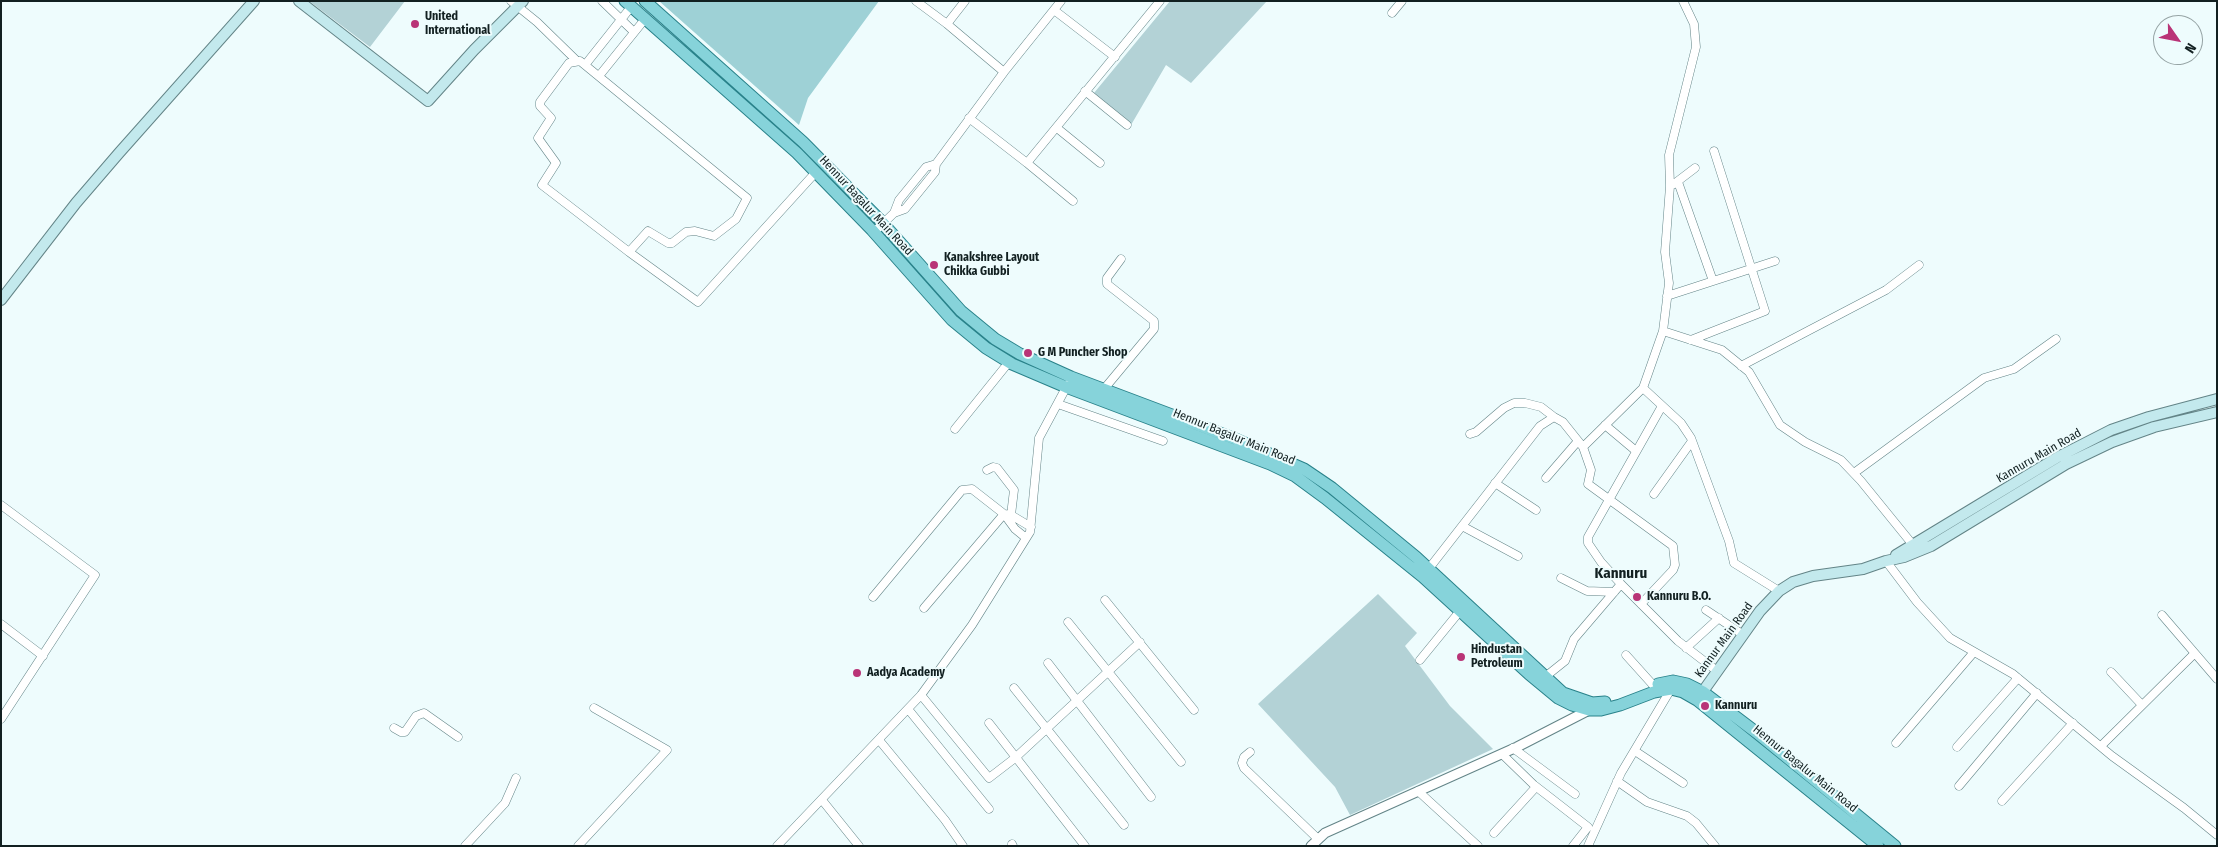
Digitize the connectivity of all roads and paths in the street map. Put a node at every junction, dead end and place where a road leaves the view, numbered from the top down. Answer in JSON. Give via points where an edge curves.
{"nodes":[{"id":1,"x":254,"y":1,"type":"edge"},
{"id":2,"x":298,"y":1,"type":"edge"},
{"id":3,"x":602,"y":1,"type":"edge"},
{"id":4,"x":645,"y":1,"type":"edge"},
{"id":5,"x":916,"y":1,"type":"edge"},
{"id":6,"x":964,"y":1,"type":"edge"},
{"id":7,"x":1061,"y":1,"type":"edge"},
{"id":8,"x":1160,"y":1,"type":"edge"},
{"id":9,"x":1402,"y":1,"type":"edge"},
{"id":10,"x":1683,"y":1,"type":"edge"},
{"id":11,"x":517,"y":3,"type":"edge"},
{"id":12,"x":628,"y":4,"type":"edge"},
{"id":13,"x":1054,"y":10,"type":"junction"},
{"id":14,"x":1392,"y":13,"type":"dead end"},
{"id":15,"x":621,"y":19,"type":"junction"},
{"id":16,"x":645,"y":19,"type":"junction"},
{"id":17,"x":947,"y":24,"type":"junction"},
{"id":18,"x":633,"y":31,"type":"junction"},
{"id":19,"x":1115,"y":57,"type":"junction"},
{"id":20,"x":576,"y":60,"type":"junction"},
{"id":21,"x":585,"y":65,"type":"junction"},
{"id":22,"x":1004,"y":72,"type":"junction"},
{"id":23,"x":599,"y":76,"type":"junction"},
{"id":24,"x":1085,"y":91,"type":"junction"},
{"id":25,"x":969,"y":118,"type":"junction"},
{"id":26,"x":1127,"y":125,"type":"dead end"},
{"id":27,"x":1057,"y":128,"type":"junction"},
{"id":28,"x":1714,"y":152,"type":"dead end"},
{"id":29,"x":1027,"y":163,"type":"junction"},
{"id":30,"x":1100,"y":163,"type":"dead end"},
{"id":31,"x":1695,"y":168,"type":"dead end"},
{"id":32,"x":816,"y":172,"type":"junction"},
{"id":33,"x":1678,"y":182,"type":"junction"},
{"id":34,"x":1670,"y":186,"type":"junction"},
{"id":35,"x":1073,"y":201,"type":"dead end"},
{"id":36,"x":883,"y":223,"type":"junction"},
{"id":37,"x":874,"y":232,"type":"junction"},
{"id":38,"x":629,"y":252,"type":"junction"},
{"id":39,"x":1121,"y":259,"type":"dead end"},
{"id":40,"x":1775,"y":261,"type":"dead end"},
{"id":41,"x":1919,"y":265,"type":"dead end"},
{"id":42,"x":1752,"y":269,"type":"junction"},
{"id":43,"x":1713,"y":281,"type":"junction"},
{"id":44,"x":1667,"y":296,"type":"junction"},
{"id":45,"x":1,"y":300,"type":"edge"},
{"id":46,"x":1663,"y":331,"type":"junction"},
{"id":47,"x":2056,"y":339,"type":"dead end"},
{"id":48,"x":1691,"y":340,"type":"junction"},
{"id":49,"x":1009,"y":362,"type":"junction"},
{"id":50,"x":1741,"y":366,"type":"junction"},
{"id":51,"x":1069,"y":382,"type":"junction"},
{"id":52,"x":1643,"y":388,"type":"junction"},
{"id":53,"x":1104,"y":389,"type":"junction"},
{"id":54,"x":2217,"y":399,"type":"edge"},
{"id":55,"x":1058,"y":404,"type":"junction"},
{"id":56,"x":1662,"y":406,"type":"junction"},
{"id":57,"x":2217,"y":412,"type":"edge"},
{"id":58,"x":1554,"y":417,"type":"junction"},
{"id":59,"x":1606,"y":425,"type":"junction"},
{"id":60,"x":955,"y":429,"type":"dead end"},
{"id":61,"x":1470,"y":434,"type":"dead end"},
{"id":62,"x":1163,"y":441,"type":"dead end"},
{"id":63,"x":1692,"y":441,"type":"junction"},
{"id":64,"x":1581,"y":444,"type":"junction"},
{"id":65,"x":1636,"y":451,"type":"junction"},
{"id":66,"x":987,"y":470,"type":"dead end"},
{"id":67,"x":1854,"y":473,"type":"junction"},
{"id":68,"x":1546,"y":478,"type":"dead end"},
{"id":69,"x":1495,"y":483,"type":"junction"},
{"id":70,"x":1654,"y":494,"type":"dead end"},
{"id":71,"x":1609,"y":498,"type":"junction"},
{"id":72,"x":1,"y":505,"type":"edge"},
{"id":73,"x":1536,"y":510,"type":"dead end"},
{"id":74,"x":1007,"y":515,"type":"junction"},
{"id":75,"x":1462,"y":526,"type":"junction"},
{"id":76,"x":1031,"y":527,"type":"junction"},
{"id":77,"x":1026,"y":538,"type":"junction"},
{"id":78,"x":1913,"y":545,"type":"junction"},
{"id":79,"x":1518,"y":556,"type":"dead end"},
{"id":80,"x":1886,"y":561,"type":"junction"},
{"id":81,"x":1426,"y":573,"type":"junction"},
{"id":82,"x":1561,"y":578,"type":"dead end"},
{"id":83,"x":1621,"y":584,"type":"junction"},
{"id":84,"x":1779,"y":591,"type":"junction"},
{"id":85,"x":1614,"y":592,"type":"junction"},
{"id":86,"x":873,"y":597,"type":"dead end"},
{"id":87,"x":1104,"y":600,"type":"dead end"},
{"id":88,"x":1641,"y":604,"type":"junction"},
{"id":89,"x":924,"y":608,"type":"dead end"},
{"id":90,"x":1706,"y":610,"type":"dead end"},
{"id":91,"x":1460,"y":611,"type":"junction"},
{"id":92,"x":2162,"y":615,"type":"dead end"},
{"id":93,"x":1719,"y":618,"type":"junction"},
{"id":94,"x":1068,"y":622,"type":"dead end"},
{"id":95,"x":1,"y":624,"type":"edge"},
{"id":96,"x":1482,"y":626,"type":"junction"},
{"id":97,"x":1742,"y":634,"type":"junction"},
{"id":98,"x":1140,"y":642,"type":"junction"},
{"id":99,"x":1686,"y":648,"type":"junction"},
{"id":100,"x":1974,"y":652,"type":"junction"},
{"id":101,"x":1626,"y":654,"type":"dead end"},
{"id":102,"x":2194,"y":654,"type":"junction"},
{"id":103,"x":43,"y":656,"type":"junction"},
{"id":104,"x":1420,"y":660,"type":"dead end"},
{"id":105,"x":1048,"y":662,"type":"dead end"},
{"id":106,"x":1107,"y":671,"type":"junction"},
{"id":107,"x":1716,"y":672,"type":"junction"},
{"id":108,"x":2111,"y":672,"type":"dead end"},
{"id":109,"x":1545,"y":677,"type":"junction"},
{"id":110,"x":2018,"y":678,"type":"junction"},
{"id":111,"x":2217,"y":679,"type":"edge"},
{"id":112,"x":1653,"y":686,"type":"junction"},
{"id":113,"x":1014,"y":688,"type":"dead end"},
{"id":114,"x":1671,"y":689,"type":"junction"},
{"id":115,"x":2037,"y":694,"type":"junction"},
{"id":116,"x":921,"y":695,"type":"junction"},
{"id":117,"x":1700,"y":696,"type":"junction"},
{"id":118,"x":1078,"y":700,"type":"junction"},
{"id":119,"x":2142,"y":705,"type":"junction"},
{"id":120,"x":1591,"y":706,"type":"junction"},
{"id":121,"x":594,"y":708,"type":"dead end"},
{"id":122,"x":908,"y":710,"type":"junction"},
{"id":123,"x":1194,"y":710,"type":"dead end"},
{"id":124,"x":1,"y":719,"type":"edge"},
{"id":125,"x":989,"y":723,"type":"dead end"},
{"id":126,"x":2073,"y":723,"type":"junction"},
{"id":127,"x":394,"y":728,"type":"dead end"},
{"id":128,"x":1046,"y":730,"type":"junction"},
{"id":129,"x":458,"y":737,"type":"dead end"},
{"id":130,"x":879,"y":740,"type":"junction"},
{"id":131,"x":1896,"y":743,"type":"dead end"},
{"id":132,"x":2101,"y":746,"type":"junction"},
{"id":133,"x":1957,"y":747,"type":"dead end"},
{"id":134,"x":1513,"y":748,"type":"junction"},
{"id":135,"x":1635,"y":751,"type":"junction"},
{"id":136,"x":1250,"y":752,"type":"dead end"},
{"id":137,"x":1502,"y":754,"type":"junction"},
{"id":138,"x":1015,"y":758,"type":"junction"},
{"id":139,"x":1182,"y":762,"type":"dead end"},
{"id":140,"x":516,"y":778,"type":"dead end"},
{"id":141,"x":1617,"y":782,"type":"junction"},
{"id":142,"x":1682,"y":783,"type":"dead end"},
{"id":143,"x":1959,"y":786,"type":"dead end"},
{"id":144,"x":1536,"y":787,"type":"junction"},
{"id":145,"x":1418,"y":791,"type":"junction"},
{"id":146,"x":1575,"y":794,"type":"dead end"},
{"id":147,"x":1151,"y":797,"type":"dead end"},
{"id":148,"x":822,"y":800,"type":"junction"},
{"id":149,"x":2002,"y":801,"type":"dead end"},
{"id":150,"x":989,"y":809,"type":"dead end"},
{"id":151,"x":1124,"y":825,"type":"dead end"},
{"id":152,"x":1494,"y":833,"type":"dead end"},
{"id":153,"x":2217,"y":835,"type":"edge"},
{"id":154,"x":1314,"y":843,"type":"edge"},
{"id":155,"x":470,"y":844,"type":"edge"},
{"id":156,"x":578,"y":846,"type":"edge"},
{"id":157,"x":777,"y":846,"type":"edge"},
{"id":158,"x":859,"y":846,"type":"edge"},
{"id":159,"x":963,"y":846,"type":"edge"},
{"id":160,"x":1085,"y":846,"type":"edge"},
{"id":161,"x":1478,"y":846,"type":"edge"},
{"id":162,"x":1573,"y":846,"type":"edge"},
{"id":163,"x":1588,"y":846,"type":"edge"},
{"id":164,"x":1715,"y":846,"type":"edge"},
{"id":165,"x":1878,"y":846,"type":"edge"},
{"id":166,"x":1895,"y":846,"type":"edge"}],
"edges":[{"from":1,"to":45,"type":"main road","via":[[119,153]]},
{"from":2,"to":11,"type":"main road","via":[[428,101]]},
{"from":3,"to":15,"type":"street"},
{"from":4,"to":36,"type":"main road","name":"Hennur Bagalur Main Road","via":[[803,142]]},
{"from":5,"to":17,"type":"street"},
{"from":6,"to":17,"type":"street"},
{"from":7,"to":13,"type":"street"},
{"from":8,"to":19,"type":"street"},
{"from":9,"to":14,"type":"street"},
{"from":10,"to":34,"type":"street","via":[[1694,24],[1696,47],[1669,155]]},
{"from":11,"to":20,"type":"street"},
{"from":12,"to":15,"type":"street"},
{"from":12,"to":16,"type":"main road","name":"Hennur Bagalur Main Road"},
{"from":13,"to":19,"type":"street"},
{"from":13,"to":22,"type":"street"},
{"from":15,"to":18,"type":"street"},
{"from":15,"to":21,"type":"street"},
{"from":16,"to":18,"type":"street"},
{"from":16,"to":32,"type":"main road","name":"Hennur Bagalur Main Road"},
{"from":17,"to":22,"type":"street"},
{"from":18,"to":23,"type":"street"},
{"from":19,"to":24,"type":"street"},
{"from":20,"to":21,"type":"street"},
{"from":20,"to":38,"type":"street","via":[[569,63],[540,102],[551,118],[538,138],[556,163],[542,185]]},
{"from":21,"to":23,"type":"street"},
{"from":22,"to":25,"type":"street"},
{"from":23,"to":38,"type":"street","via":[[747,198],[736,219],[714,236],[695,230],[668,243],[648,231]]},
{"from":24,"to":26,"type":"street"},
{"from":24,"to":27,"type":"street"},
{"from":25,"to":29,"type":"street"},
{"from":25,"to":36,"type":"street","via":[[936,164],[926,167],[899,200],[894,213]]},
{"from":27,"to":29,"type":"street"},
{"from":27,"to":30,"type":"street"},
{"from":28,"to":42,"type":"street"},
{"from":29,"to":35,"type":"street"},
{"from":31,"to":33,"type":"street"},
{"from":32,"to":37,"type":"main road","name":"Hennur Bagalur Main Road"},
{"from":32,"to":38,"type":"street","via":[[698,302]]},
{"from":33,"to":34,"type":"street"},
{"from":33,"to":43,"type":"street"},
{"from":34,"to":44,"type":"street","via":[[1665,252],[1669,283]]},
{"from":36,"to":37,"type":"street"},
{"from":36,"to":51,"type":"main road","name":"Hennur Bagalur Main Road","via":[[961,311],[995,339]]},
{"from":37,"to":49,"type":"main road","name":"Hennur Bagalur Main Road","via":[[952,320]]},
{"from":39,"to":53,"type":"street","via":[[1107,278],[1107,284],[1154,321],[1154,329]]},
{"from":40,"to":42,"type":"street"},
{"from":41,"to":50,"type":"street","via":[[1886,290]]},
{"from":42,"to":43,"type":"street"},
{"from":42,"to":48,"type":"street","via":[[1765,311]]},
{"from":43,"to":44,"type":"street"},
{"from":44,"to":46,"type":"street"},
{"from":46,"to":48,"type":"street"},
{"from":46,"to":52,"type":"street"},
{"from":47,"to":67,"type":"street","via":[[2014,369],[1984,378]]},
{"from":48,"to":50,"type":"street","via":[[1722,350]]},
{"from":49,"to":51,"type":"main road","name":"Hennur Bagalur Main Road"},
{"from":49,"to":60,"type":"street"},
{"from":50,"to":67,"type":"street","via":[[1749,372],[1780,425],[1841,460]]},
{"from":51,"to":53,"type":"main road","name":"Hennur Bagalur Main Road"},
{"from":51,"to":55,"type":"street"},
{"from":51,"to":81,"type":"main road","name":"Hennur Bagalur Main Road","via":[[1295,476]]},
{"from":52,"to":56,"type":"street"},
{"from":52,"to":59,"type":"street"},
{"from":53,"to":81,"type":"main road","name":"Hennur Bagalur Main Road","via":[[1304,469],[1332,488]]},
{"from":54,"to":78,"type":"main road","name":"Kannuru Main Road","via":[[2111,430],[2058,457]]},
{"from":55,"to":62,"type":"street"},
{"from":55,"to":76,"type":"street","via":[[1039,438]]},
{"from":56,"to":63,"type":"street","via":[[1681,423]]},
{"from":56,"to":65,"type":"street"},
{"from":57,"to":80,"type":"main road","via":[[2154,427],[2112,442],[2066,464],[1931,546]]},
{"from":58,"to":61,"type":"street","via":[[1541,407],[1514,403]]},
{"from":58,"to":64,"type":"street","via":[[1563,422]]},
{"from":58,"to":69,"type":"street","via":[[1540,426]]},
{"from":59,"to":64,"type":"street"},
{"from":59,"to":65,"type":"street"},
{"from":63,"to":70,"type":"street"},
{"from":63,"to":84,"type":"street","via":[[1734,563]]},
{"from":64,"to":68,"type":"street"},
{"from":64,"to":71,"type":"street","via":[[1591,470],[1588,484]]},
{"from":65,"to":71,"type":"street"},
{"from":66,"to":74,"type":"street","via":[[997,468],[1014,490]]},
{"from":67,"to":78,"type":"street"},
{"from":69,"to":73,"type":"street"},
{"from":69,"to":75,"type":"street"},
{"from":71,"to":83,"type":"street","via":[[1588,537],[1588,544]]},
{"from":71,"to":88,"type":"street","via":[[1673,546],[1673,570]]},
{"from":72,"to":103,"type":"street","via":[[95,575]]},
{"from":74,"to":76,"type":"street"},
{"from":74,"to":77,"type":"street","via":[[1015,529]]},
{"from":74,"to":86,"type":"street","via":[[975,490],[962,490]]},
{"from":74,"to":89,"type":"street"},
{"from":75,"to":79,"type":"street"},
{"from":75,"to":81,"type":"street"},
{"from":76,"to":77,"type":"street"},
{"from":77,"to":116,"type":"street","via":[[972,625]]},
{"from":78,"to":80,"type":"main road","name":"Kannuru Main Road"},
{"from":80,"to":84,"type":"main road","name":"Kannur Main Road","via":[[1863,569],[1813,576],[1793,582]]},
{"from":80,"to":100,"type":"street","via":[[1950,638]]},
{"from":81,"to":91,"type":"main road","name":"Hennur Bagalur Main Road"},
{"from":81,"to":96,"type":"main road","name":"Hennur Bagalur Main Road"},
{"from":82,"to":85,"type":"street","via":[[1587,591]]},
{"from":83,"to":85,"type":"street"},
{"from":83,"to":88,"type":"street"},
{"from":84,"to":97,"type":"main road","name":"Kannur Main Road"},
{"from":85,"to":109,"type":"street","via":[[1574,639],[1565,661]]},
{"from":87,"to":98,"type":"street"},
{"from":88,"to":99,"type":"street"},
{"from":90,"to":93,"type":"street"},
{"from":91,"to":96,"type":"main road","name":"Hennur Bagalur Main Road"},
{"from":91,"to":104,"type":"street"},
{"from":92,"to":102,"type":"street"},
{"from":93,"to":97,"type":"street"},
{"from":93,"to":99,"type":"street"},
{"from":94,"to":106,"type":"street"},
{"from":95,"to":103,"type":"street"},
{"from":96,"to":109,"type":"main road","name":"Hennur Bagalur Main Road"},
{"from":96,"to":120,"type":"main road","name":"Hennur Bagalur Main Road","via":[[1558,698],[1572,706]]},
{"from":97,"to":107,"type":"main road","name":"Kannur Main Road"},
{"from":98,"to":106,"type":"street"},
{"from":98,"to":123,"type":"street"},
{"from":99,"to":107,"type":"street"},
{"from":100,"to":110,"type":"street"},
{"from":100,"to":131,"type":"street"},
{"from":101,"to":112,"type":"street"},
{"from":102,"to":111,"type":"street"},
{"from":102,"to":119,"type":"street"},
{"from":103,"to":124,"type":"street"},
{"from":105,"to":118,"type":"street"},
{"from":106,"to":118,"type":"street"},
{"from":106,"to":139,"type":"street"},
{"from":107,"to":117,"type":"main road","name":"Kannur Main Road"},
{"from":108,"to":119,"type":"street"},
{"from":109,"to":120,"type":"main road","name":"Hennur Bagalur Main Road","via":[[1564,693]]},
{"from":110,"to":115,"type":"street"},
{"from":110,"to":133,"type":"street"},
{"from":112,"to":117,"type":"main road","name":"Hennur Bagalur Main Road","via":[[1673,681],[1687,684]]},
{"from":112,"to":120,"type":"main road","name":"Hennur Bagalur Main Road"},
{"from":113,"to":128,"type":"street"},
{"from":114,"to":117,"type":"main road","name":"Hennur Bagalur Main Road"},
{"from":114,"to":120,"type":"main road","name":"Hennur Bagalur Main Road","via":[[1620,705]]},
{"from":114,"to":135,"type":"street"},
{"from":115,"to":126,"type":"street"},
{"from":115,"to":143,"type":"street"},
{"from":116,"to":122,"type":"street"},
{"from":116,"to":138,"type":"street","via":[[989,778]]},
{"from":117,"to":165,"type":"main road","name":"Hennur Bagalur Main Road"},
{"from":117,"to":166,"type":"main road","name":"Hennur Bagalur Main Road","via":[[1757,733]]},
{"from":118,"to":128,"type":"street"},
{"from":118,"to":147,"type":"street"},
{"from":119,"to":132,"type":"street"},
{"from":120,"to":134,"type":"street"},
{"from":121,"to":156,"type":"street","via":[[667,750]]},
{"from":122,"to":130,"type":"street"},
{"from":122,"to":150,"type":"street"},
{"from":125,"to":138,"type":"street"},
{"from":126,"to":132,"type":"street"},
{"from":126,"to":149,"type":"street"},
{"from":127,"to":129,"type":"street","via":[[405,732],[416,716],[424,713]]},
{"from":128,"to":138,"type":"street"},
{"from":128,"to":151,"type":"street"},
{"from":130,"to":148,"type":"street"},
{"from":130,"to":159,"type":"street"},
{"from":132,"to":153,"type":"street"},
{"from":134,"to":137,"type":"street"},
{"from":134,"to":146,"type":"street"},
{"from":135,"to":141,"type":"street"},
{"from":135,"to":142,"type":"street"},
{"from":136,"to":154,"type":"street","via":[[1244,757],[1244,768]]},
{"from":137,"to":144,"type":"street"},
{"from":137,"to":145,"type":"street"},
{"from":138,"to":160,"type":"street"},
{"from":140,"to":155,"type":"street","via":[[505,803]]},
{"from":141,"to":163,"type":"street"},
{"from":141,"to":164,"type":"street","via":[[1647,802],[1692,819]]},
{"from":144,"to":152,"type":"street"},
{"from":144,"to":162,"type":"street","via":[[1588,827]]},
{"from":145,"to":154,"type":"street","via":[[1325,833]]},
{"from":145,"to":161,"type":"street"},
{"from":148,"to":157,"type":"street"},
{"from":148,"to":158,"type":"street"}]}
